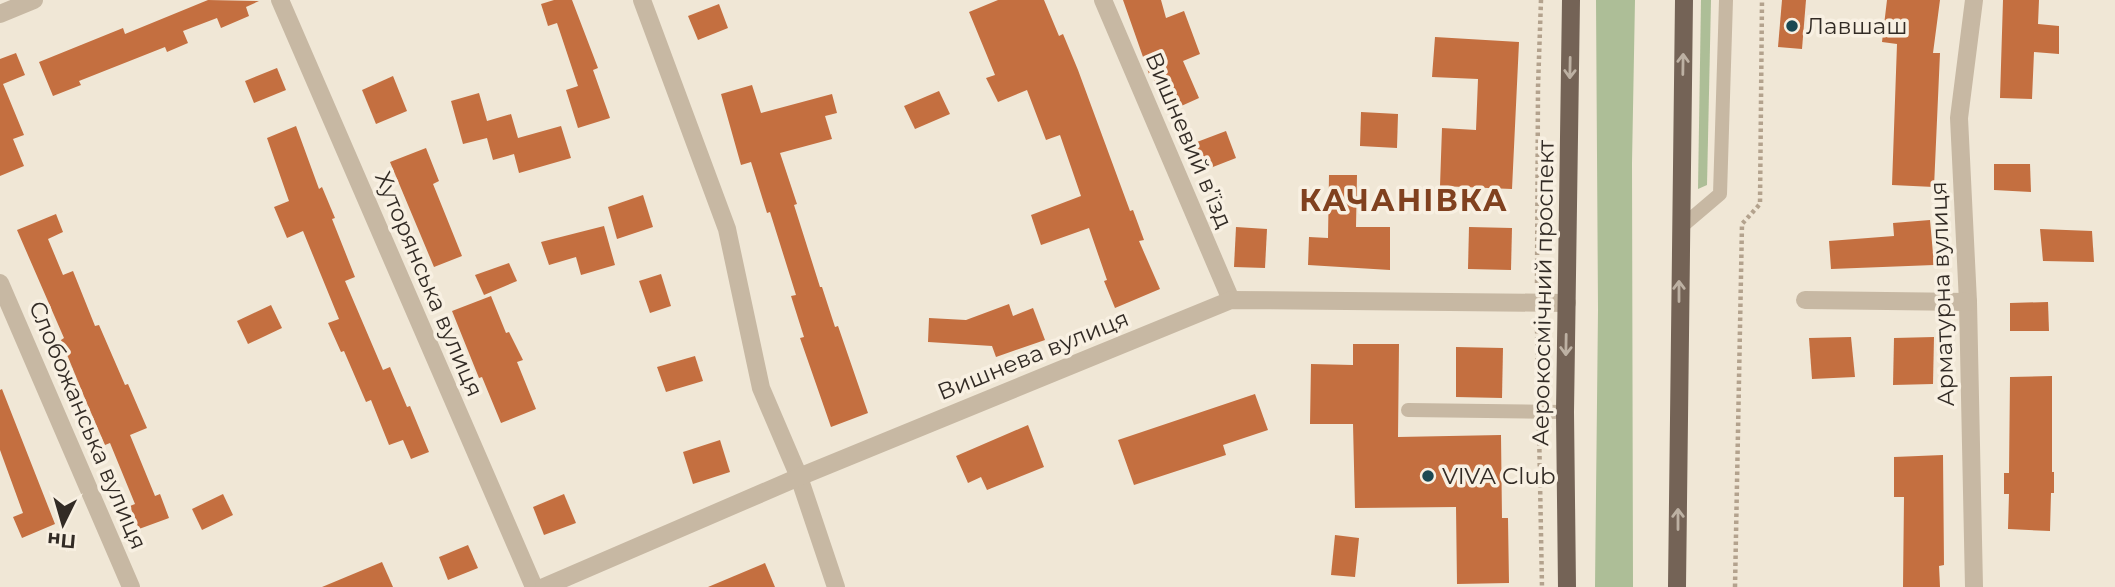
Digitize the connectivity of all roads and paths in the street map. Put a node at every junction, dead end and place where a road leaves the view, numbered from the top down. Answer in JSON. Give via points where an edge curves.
{"nodes":[{"id":1,"x":34,"y":0,"type":"edge"},
{"id":2,"x":280,"y":0,"type":"edge"},
{"id":3,"x":642,"y":0,"type":"edge"},
{"id":4,"x":1103,"y":0,"type":"edge"},
{"id":5,"x":1571,"y":0,"type":"edge"},
{"id":6,"x":1684,"y":0,"type":"edge"},
{"id":7,"x":1726,"y":0,"type":"edge"},
{"id":8,"x":1762,"y":0,"type":"edge"},
{"id":9,"x":1974,"y":0,"type":"edge"},
{"id":10,"x":0,"y":15,"type":"edge"},
{"id":11,"x":1680,"y":228,"type":"junction"},
{"id":12,"x":0,"y":283,"type":"edge"},
{"id":13,"x":1231,"y":300,"type":"junction"},
{"id":14,"x":1805,"y":300,"type":"dead end"},
{"id":15,"x":1968,"y":302,"type":"junction"},
{"id":16,"x":1567,"y":303,"type":"junction"},
{"id":17,"x":1408,"y":410,"type":"dead end"},
{"id":18,"x":1565,"y":412,"type":"junction"},
{"id":19,"x":799,"y":477,"type":"junction"},
{"id":20,"x":131,"y":587,"type":"edge"},
{"id":21,"x":534,"y":587,"type":"edge"},
{"id":22,"x":544,"y":587,"type":"edge"},
{"id":23,"x":836,"y":587,"type":"edge"},
{"id":24,"x":1567,"y":587,"type":"edge"},
{"id":25,"x":1677,"y":587,"type":"edge"},
{"id":26,"x":1735,"y":587,"type":"edge"},
{"id":27,"x":1974,"y":587,"type":"edge"}],
"edges":[{"from":1,"to":10,"type":"street"},
{"from":2,"to":21,"type":"street","name":"Хуторянська вулиця"},
{"from":3,"to":19,"type":"street","via":[[727,229],[761,388]]},
{"from":4,"to":13,"type":"street","name":"Вишневий в’їзд"},
{"from":5,"to":16,"type":"main road","name":"Аерокосмічний проспект","one_way":true},
{"from":11,"to":6,"type":"main road","one_way":true},
{"from":7,"to":11,"type":"lane","via":[[1720,194]]},
{"from":8,"to":26,"type":"path","via":[[1760,204],[1742,224]]},
{"from":9,"to":15,"type":"street","name":"Арматурна вулиця","via":[[1959,118]]},
{"from":25,"to":11,"type":"main road","one_way":true},
{"from":12,"to":20,"type":"street","name":"Слобожанська вулиця"},
{"from":13,"to":16,"type":"street","name":"Вишнева вулиця"},
{"from":13,"to":19,"type":"street","name":"Вишнева вулиця"},
{"from":14,"to":15,"type":"street"},
{"from":15,"to":27,"type":"street","name":"Арматурна вулиця"},
{"from":16,"to":18,"type":"main road","name":"Аерокосмічний проспект","one_way":true},
{"from":17,"to":18,"type":"lane"},
{"from":18,"to":24,"type":"main road","name":"Аерокосмічний проспект"},
{"from":19,"to":22,"type":"street","name":"Вишнева вулиця"},
{"from":19,"to":23,"type":"street"}]}
